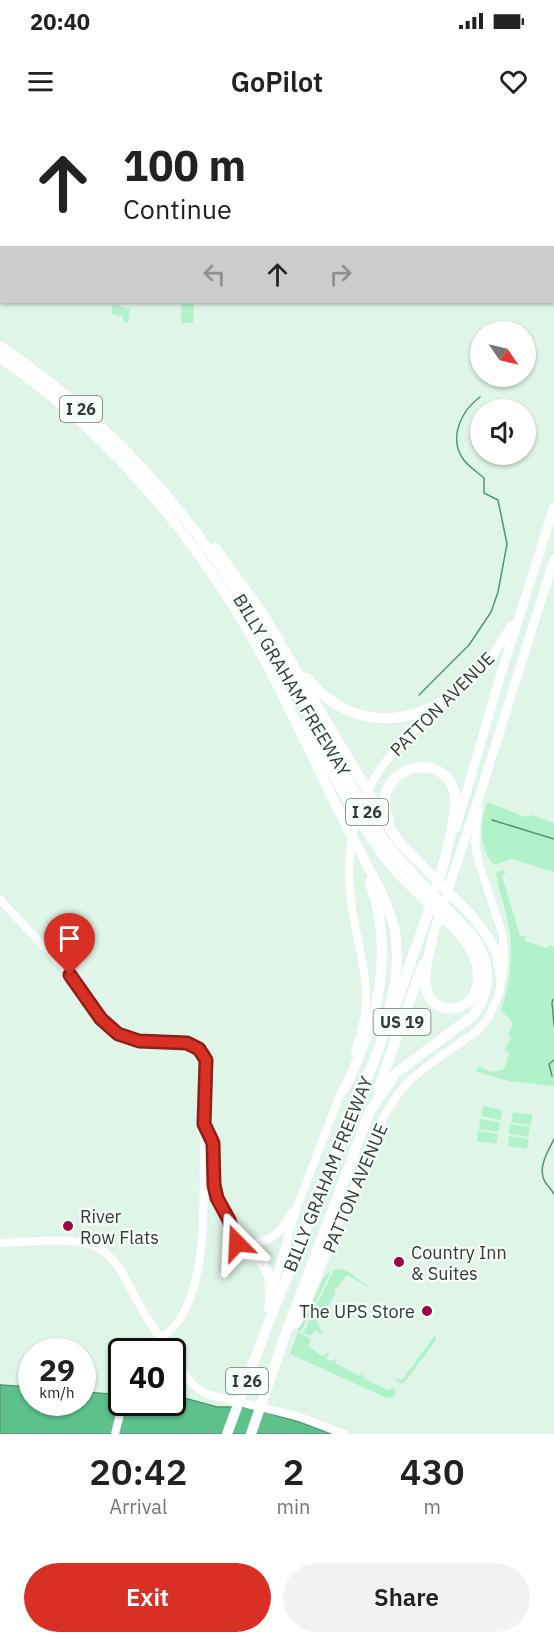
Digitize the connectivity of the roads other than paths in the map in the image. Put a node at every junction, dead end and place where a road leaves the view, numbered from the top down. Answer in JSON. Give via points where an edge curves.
{"nodes":[{"id":1,"x":0,"y":346,"type":"edge"},
{"id":2,"x":0,"y":358,"type":"edge"},
{"id":3,"x":154,"y":482,"type":"junction"},
{"id":4,"x":554,"y":507,"type":"edge"},
{"id":5,"x":554,"y":559,"type":"edge"},
{"id":6,"x":523,"y":605,"type":"junction"},
{"id":7,"x":284,"y":650,"type":"junction"},
{"id":8,"x":456,"y":694,"type":"junction"},
{"id":9,"x":285,"y":699,"type":"junction"},
{"id":10,"x":481,"y":791,"type":"junction"},
{"id":11,"x":406,"y":848,"type":"junction"},
{"id":12,"x":367,"y":865,"type":"junction"},
{"id":13,"x":443,"y":868,"type":"junction"},
{"id":14,"x":0,"y":899,"type":"edge"},
{"id":15,"x":434,"y":932,"type":"junction"},
{"id":16,"x":501,"y":978,"type":"junction"},
{"id":17,"x":381,"y":1043,"type":"junction"},
{"id":18,"x":342,"y":1091,"type":"junction"},
{"id":19,"x":370,"y":1111,"type":"junction"},
{"id":20,"x":204,"y":1124,"type":"junction"},
{"id":21,"x":204,"y":1156,"type":"junction"},
{"id":22,"x":214,"y":1161,"type":"junction"},
{"id":23,"x":300,"y":1200,"type":"junction"},
{"id":24,"x":232,"y":1227,"type":"junction"},
{"id":25,"x":0,"y":1243,"type":"edge"},
{"id":26,"x":254,"y":1243,"type":"junction"},
{"id":27,"x":240,"y":1252,"type":"junction"},
{"id":28,"x":317,"y":1276,"type":"joint"},
{"id":29,"x":272,"y":1289,"type":"junction"},
{"id":30,"x":266,"y":1329,"type":"junction"},
{"id":31,"x":287,"y":1330,"type":"junction"},
{"id":32,"x":161,"y":1338,"type":"joint"},
{"id":33,"x":186,"y":1376,"type":"edge"},
{"id":34,"x":120,"y":1416,"type":"edge"},
{"id":35,"x":115,"y":1434,"type":"edge"},
{"id":36,"x":227,"y":1434,"type":"edge"},
{"id":37,"x":252,"y":1434,"type":"edge"},
{"id":38,"x":344,"y":1434,"type":"edge"}],
"edges":[{"from":1,"to":3,"type":"highway","name":"BILLY GRAHAM FREEWAY","number":"I 26","via":[[77,405]]},
{"from":2,"to":9,"type":"highway","name":"BILLY GRAHAM FREEWAY","number":"I 26","via":[[102,442],[160,504],[227,597]]},
{"from":3,"to":7,"type":"highway","via":[[167,489],[205,534],[261,610]]},
{"from":3,"to":19,"type":"highway","name":"BILLY GRAHAM FREEWAY","number":"I 26","via":[[227,577],[384,840],[472,935],[486,961],[487,985],[474,1015],[396,1073]]},
{"from":4,"to":6,"type":"main road","name":"PATTON AVENUE","number":"US 19"},
{"from":5,"to":10,"type":"main road","name":"PATTON AVENUE","number":"US 19"},
{"from":6,"to":8,"type":"main road","name":"PATTON AVENUE","via":[[493,656]]},
{"from":6,"to":13,"type":"main road","name":"PATTON AVENUE","number":"US 19"},
{"from":7,"to":8,"type":"highway","via":[[319,692],[357,716],[386,718],[414,714]]},
{"from":7,"to":11,"type":"highway","via":[[387,824]]},
{"from":8,"to":18,"type":"street","name":"PATTON AVENUE","via":[[384,763],[354,825],[349,865],[351,900],[366,1005],[363,1029]]},
{"from":9,"to":12,"type":"highway","name":"BILLY GRAHAM FREEWAY","number":"I 26"},
{"from":9,"to":15,"type":"highway","via":[[292,703],[378,848],[471,951],[478,971],[476,989],[470,1001],[458,1008],[439,1006],[426,989]]},
{"from":10,"to":15,"type":"main road","name":"PATTON AVENUE","number":"US 19"},
{"from":10,"to":16,"type":"street","name":"PATTON AVENUE","via":[[475,842],[503,936]]},
{"from":11,"to":13,"type":"highway","via":[[386,814],[385,795],[403,771],[428,768],[445,777],[455,797]]},
{"from":11,"to":16,"type":"highway","via":[[488,937],[497,954]]},
{"from":12,"to":17,"type":"highway","name":"BILLY GRAHAM FREEWAY","number":"I 26","via":[[387,905],[397,944],[395,984]]},
{"from":12,"to":18,"type":"highway","via":[[382,929],[381,983],[369,1031]]},
{"from":13,"to":17,"type":"highway","name":"PATTON AVENUE","number":"US 19"},
{"from":14,"to":20,"type":"street","via":[[70,975],[112,1030],[139,1041],[187,1043],[199,1049],[206,1060]]},
{"from":15,"to":19,"type":"highway","name":"PATTON AVENUE","number":"US 19"},
{"from":16,"to":28,"type":"street","name":"PATTON AVENUE","via":[[494,1009],[484,1023],[420,1071],[384,1116]]},
{"from":17,"to":30,"type":"highway","name":"BILLY GRAHAM FREEWAY","number":"I 26"},
{"from":18,"to":23,"type":"street","name":"PATTON AVENUE"},
{"from":19,"to":31,"type":"highway","name":"BILLY GRAHAM FREEWAY","number":"I 26"},
{"from":20,"to":21,"type":"street"},
{"from":20,"to":22,"type":"street","via":[[213,1140]]},
{"from":21,"to":22,"type":"street"},
{"from":21,"to":32,"type":"street","via":[[197,1270],[182,1315]]},
{"from":22,"to":24,"type":"street","via":[[215,1190]]},
{"from":23,"to":26,"type":"street","via":[[278,1235]]},
{"from":23,"to":29,"type":"street","name":"PATTON AVENUE"},
{"from":24,"to":26,"type":"street","via":[[246,1241]]},
{"from":24,"to":27,"type":"street"},
{"from":25,"to":32,"type":"street","via":[[70,1242],[97,1248],[117,1265]]},
{"from":26,"to":27,"type":"street"},
{"from":27,"to":29,"type":"highway","via":[[263,1264]]},
{"from":28,"to":31,"type":"highway","via":[[297,1322]]},
{"from":29,"to":30,"type":"highway"},
{"from":30,"to":36,"type":"highway","name":"BILLY GRAHAM FREEWAY","number":"I 26"},
{"from":31,"to":37,"type":"highway","name":"BILLY GRAHAM FREEWAY","number":"I 26"},
{"from":33,"to":38,"type":"street","via":[[206,1394],[297,1416]]},
{"from":34,"to":35,"type":"street"}]}
